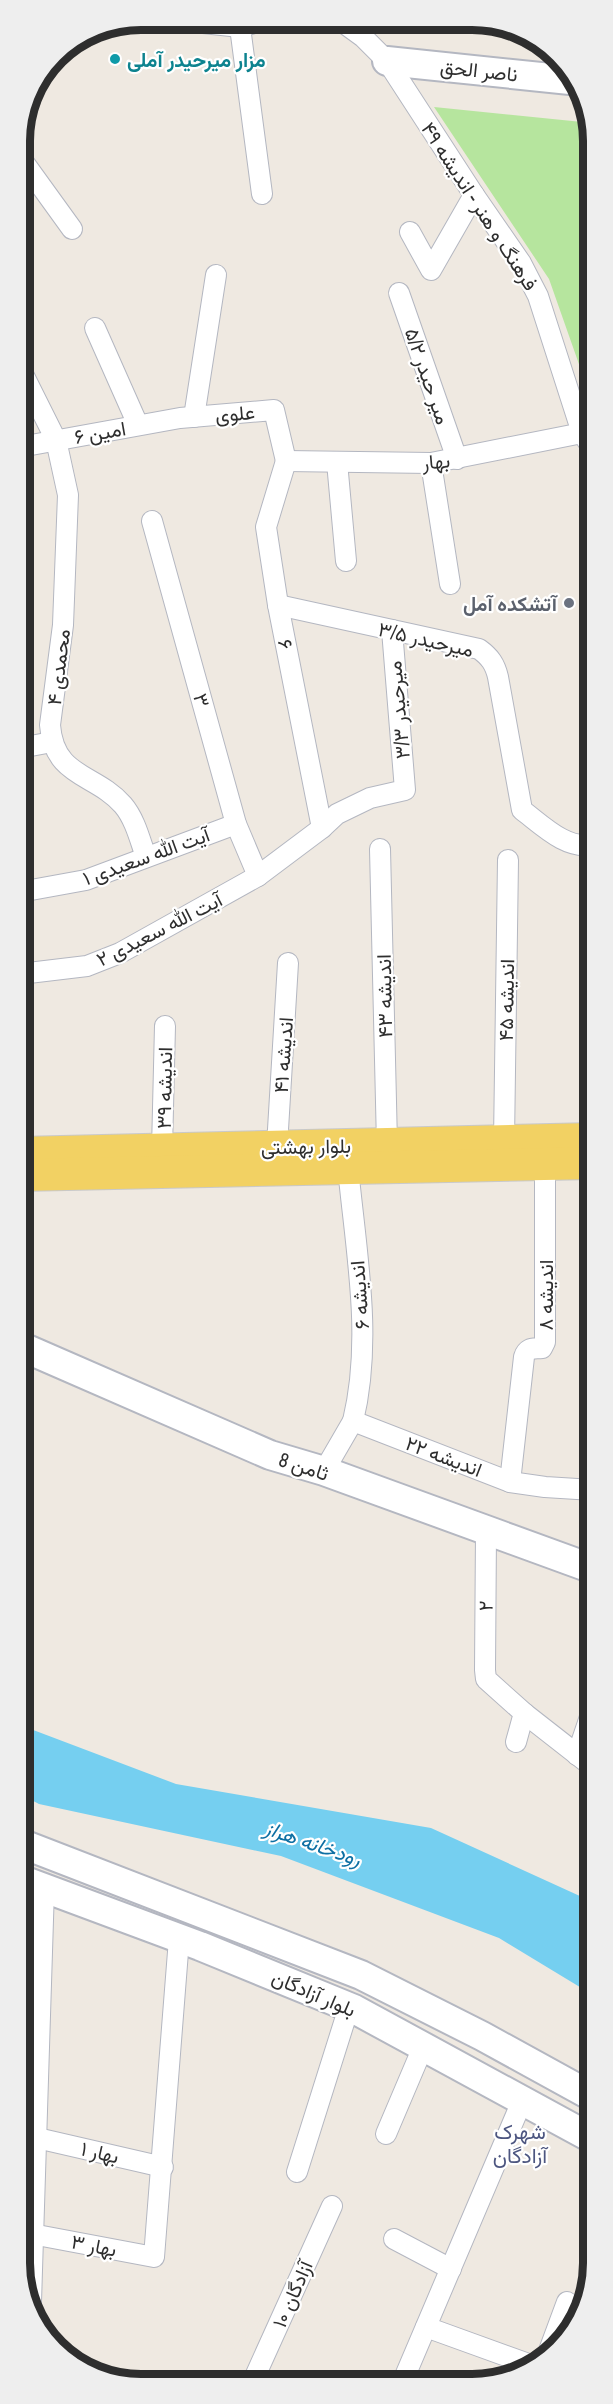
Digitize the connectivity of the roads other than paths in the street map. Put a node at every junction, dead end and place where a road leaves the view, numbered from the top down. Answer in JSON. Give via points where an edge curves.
{"nodes":[{"id":1,"x":240,"y":30,"type":"edge"},
{"id":2,"x":353,"y":30,"type":"edge"},
{"id":3,"x":387,"y":61,"type":"junction"},
{"id":4,"x":564,"y":79,"type":"edge"},
{"id":5,"x":30,"y":171,"type":"edge"},
{"id":6,"x":262,"y":194,"type":"dead end"},
{"id":7,"x":474,"y":195,"type":"junction"},
{"id":8,"x":72,"y":229,"type":"dead end"},
{"id":9,"x":410,"y":232,"type":"dead end"},
{"id":10,"x":216,"y":275,"type":"dead end"},
{"id":11,"x":399,"y":293,"type":"dead end"},
{"id":12,"x":95,"y":328,"type":"dead end"},
{"id":13,"x":30,"y":388,"type":"edge"},
{"id":14,"x":187,"y":417,"type":"junction"},
{"id":15,"x":138,"y":426,"type":"junction"},
{"id":16,"x":583,"y":429,"type":"edge"},
{"id":17,"x":56,"y":440,"type":"junction"},
{"id":18,"x":583,"y":442,"type":"edge"},
{"id":19,"x":30,"y":445,"type":"edge"},
{"id":20,"x":457,"y":459,"type":"junction"},
{"id":21,"x":286,"y":461,"type":"junction"},
{"id":22,"x":337,"y":462,"type":"junction"},
{"id":23,"x":431,"y":463,"type":"junction"},
{"id":24,"x":152,"y":522,"type":"dead end"},
{"id":25,"x":346,"y":561,"type":"dead end"},
{"id":26,"x":450,"y":584,"type":"dead end"},
{"id":27,"x":278,"y":605,"type":"junction"},
{"id":28,"x":392,"y":630,"type":"junction"},
{"id":29,"x":52,"y":741,"type":"junction"},
{"id":30,"x":30,"y":746,"type":"edge"},
{"id":31,"x":405,"y":790,"type":"joint"},
{"id":32,"x":236,"y":824,"type":"junction"},
{"id":33,"x":322,"y":828,"type":"junction"},
{"id":34,"x":583,"y":846,"type":"edge"},
{"id":35,"x":380,"y":849,"type":"dead end"},
{"id":36,"x":146,"y":857,"type":"junction"},
{"id":37,"x":508,"y":860,"type":"dead end"},
{"id":38,"x":258,"y":876,"type":"junction"},
{"id":39,"x":30,"y":890,"type":"edge"},
{"id":40,"x":288,"y":963,"type":"dead end"},
{"id":41,"x":30,"y":973,"type":"edge"},
{"id":42,"x":165,"y":1026,"type":"dead end"},
{"id":43,"x":583,"y":1139,"type":"edge"},
{"id":44,"x":504,"y":1141,"type":"junction"},
{"id":45,"x":387,"y":1144,"type":"junction"},
{"id":46,"x":277,"y":1146,"type":"junction"},
{"id":47,"x":162,"y":1149,"type":"junction"},
{"id":48,"x":30,"y":1153,"type":"edge"},
{"id":49,"x":583,"y":1163,"type":"edge"},
{"id":50,"x":544,"y":1164,"type":"junction"},
{"id":51,"x":348,"y":1168,"type":"junction"},
{"id":52,"x":30,"y":1175,"type":"edge"},
{"id":53,"x":30,"y":1350,"type":"edge"},
{"id":54,"x":353,"y":1421,"type":"junction"},
{"id":55,"x":324,"y":1471,"type":"junction"},
{"id":56,"x":510,"y":1482,"type":"junction"},
{"id":57,"x":583,"y":1489,"type":"edge"},
{"id":58,"x":486,"y":1532,"type":"junction"},
{"id":59,"x":583,"y":1566,"type":"edge"},
{"id":60,"x":524,"y":1713,"type":"junction"},
{"id":61,"x":583,"y":1737,"type":"edge"},
{"id":62,"x":516,"y":1742,"type":"dead end"},
{"id":63,"x":577,"y":1755,"type":"junction"},
{"id":64,"x":583,"y":1760,"type":"edge"},
{"id":65,"x":30,"y":1847,"type":"edge"},
{"id":66,"x":32,"y":1883,"type":"edge"},
{"id":67,"x":179,"y":1939,"type":"junction"},
{"id":68,"x":349,"y":2007,"type":"junction"},
{"id":69,"x":423,"y":2047,"type":"junction"},
{"id":70,"x":30,"y":2053,"type":"edge"},
{"id":71,"x":583,"y":2092,"type":"edge"},
{"id":72,"x":522,"y":2101,"type":"junction"},
{"id":73,"x":386,"y":2134,"type":"dead end"},
{"id":74,"x":583,"y":2134,"type":"edge"},
{"id":75,"x":30,"y":2138,"type":"edge"},
{"id":76,"x":163,"y":2167,"type":"junction"},
{"id":77,"x":297,"y":2172,"type":"dead end"},
{"id":78,"x":332,"y":2206,"type":"dead end"},
{"id":79,"x":30,"y":2234,"type":"edge"},
{"id":80,"x":394,"y":2239,"type":"dead end"},
{"id":81,"x":450,"y":2269,"type":"junction"},
{"id":82,"x":567,"y":2302,"type":"dead end"},
{"id":83,"x":426,"y":2327,"type":"junction"},
{"id":84,"x":553,"y":2339,"type":"edge"},
{"id":85,"x":523,"y":2362,"type":"edge"},
{"id":86,"x":256,"y":2374,"type":"edge"},
{"id":87,"x":406,"y":2374,"type":"edge"}],
"edges":[{"from":1,"to":6,"type":"street"},
{"from":2,"to":3,"type":"street","name":"فرهنگ و هنر - اندیشه ۴۹"},
{"from":3,"to":4,"type":"main road","name":"ناصر الحق"},
{"from":3,"to":7,"type":"street","name":"فرهنگ و هنر - اندیشه ۴۹"},
{"from":5,"to":8,"type":"street"},
{"from":7,"to":9,"type":"street","via":[[431,270]]},
{"from":7,"to":16,"type":"street","name":"فرهنگ و هنر - اندیشه ۴۹","via":[[521,263],[538,296]]},
{"from":10,"to":14,"type":"street"},
{"from":11,"to":20,"type":"street","name":"میر حیدر ۵/۲"},
{"from":12,"to":15,"type":"street"},
{"from":13,"to":17,"type":"street","name":"محمدی ۴"},
{"from":14,"to":15,"type":"street","name":"امین ۶"},
{"from":14,"to":21,"type":"street","name":"علوی","via":[[274,410]]},
{"from":15,"to":17,"type":"street","name":"امین ۶"},
{"from":17,"to":19,"type":"street","name":"امین ۶"},
{"from":17,"to":29,"type":"street","name":"محمدی ۴","via":[[68,495],[63,625],[50,726]]},
{"from":18,"to":20,"type":"street","name":"بهار"},
{"from":20,"to":23,"type":"street","name":"بهار"},
{"from":21,"to":22,"type":"street","name":"بهار"},
{"from":21,"to":27,"type":"street","name":"۶","via":[[266,527]]},
{"from":22,"to":23,"type":"street","name":"بهار"},
{"from":22,"to":25,"type":"street"},
{"from":23,"to":26,"type":"street"},
{"from":24,"to":32,"type":"street","name":"۳"},
{"from":27,"to":28,"type":"street","name":"میرحیدر ۳/۵"},
{"from":27,"to":33,"type":"street","name":"۶"},
{"from":28,"to":31,"type":"street","name":"میرحیدر ۳/۳"},
{"from":28,"to":34,"type":"street","name":"میرحیدر ۳/۵","via":[[479,649],[489,657],[498,677],[522,810],[563,840]]},
{"from":29,"to":30,"type":"street"},
{"from":29,"to":36,"type":"street","via":[[64,764],[123,806]]},
{"from":31,"to":33,"type":"street","name":"آیت الله سعیدی ۲","via":[[370,798],[337,814]]},
{"from":32,"to":36,"type":"street","name":"آیت الله سعیدی ۱"},
{"from":32,"to":38,"type":"street","name":"۳"},
{"from":33,"to":38,"type":"street","name":"آیت الله سعیدی ۲"},
{"from":35,"to":45,"type":"street","name":"اندیشه ۴۳"},
{"from":36,"to":39,"type":"street","name":"آیت الله سعیدی ۱","via":[[86,880]]},
{"from":37,"to":44,"type":"street","name":"اندیشه ۴۵"},
{"from":38,"to":41,"type":"street","name":"آیت الله سعیدی ۲","via":[[120,953],[87,966]]},
{"from":40,"to":46,"type":"street","name":"اندیشه ۴۱"},
{"from":42,"to":47,"type":"street","name":"اندیشه ۳۹"},
{"from":43,"to":44,"type":"main road","name":"بلوار بهشتی"},
{"from":44,"to":45,"type":"main road","name":"بلوار بهشتی"},
{"from":45,"to":46,"type":"main road","name":"بلوار بهشتی"},
{"from":46,"to":47,"type":"main road","name":"بلوار بهشتی"},
{"from":47,"to":48,"type":"main road","name":"بلوار بهشتی"},
{"from":49,"to":50,"type":"main road","name":"بلوار بهشتی"},
{"from":50,"to":51,"type":"main road","name":"بلوار بهشتی"},
{"from":50,"to":56,"type":"street","name":"اندیشه ۸","via":[[545,1342],[542,1348],[529,1349],[524,1357]]},
{"from":51,"to":52,"type":"main road","name":"بلوار بهشتی"},
{"from":51,"to":54,"type":"street","name":"اندیشه ۶","via":[[363,1325],[359,1398]]},
{"from":53,"to":55,"type":"main road","name":"ثامن 8","via":[[270,1455]]},
{"from":54,"to":55,"type":"street"},
{"from":54,"to":56,"type":"street","name":"اندیشه ۲۲"},
{"from":55,"to":58,"type":"main road","name":"ثامن 8"},
{"from":56,"to":57,"type":"street","name":"اندیشه ۲۲"},
{"from":58,"to":59,"type":"main road","name":"ثامن 8"},
{"from":58,"to":60,"type":"street","name":"۲","via":[[486,1679]]},
{"from":60,"to":62,"type":"street"},
{"from":60,"to":63,"type":"street"},
{"from":61,"to":63,"type":"street"},
{"from":63,"to":64,"type":"street"},
{"from":65,"to":71,"type":"main road","name":"بلوار آزادگان","via":[[361,1975]]},
{"from":66,"to":67,"type":"main road","name":"بلوار آزادگان"},
{"from":66,"to":70,"type":"street"},
{"from":67,"to":68,"type":"main road","name":"بلوار آزادگان"},
{"from":67,"to":76,"type":"street"},
{"from":68,"to":69,"type":"main road","name":"بلوار آزادگان"},
{"from":68,"to":77,"type":"street"},
{"from":69,"to":72,"type":"main road","name":"بلوار آزادگان"},
{"from":69,"to":73,"type":"street"},
{"from":72,"to":74,"type":"main road","name":"بلوار آزادگان"},
{"from":72,"to":81,"type":"street"},
{"from":75,"to":76,"type":"street","name":"بهار ۱"},
{"from":76,"to":79,"type":"street","name":"بهار ۳","via":[[154,2257]]},
{"from":78,"to":86,"type":"street","name":"آزادگان ۱۰"},
{"from":80,"to":81,"type":"street"},
{"from":81,"to":83,"type":"street"},
{"from":82,"to":84,"type":"street"},
{"from":83,"to":85,"type":"street"},
{"from":83,"to":87,"type":"street"}]}
